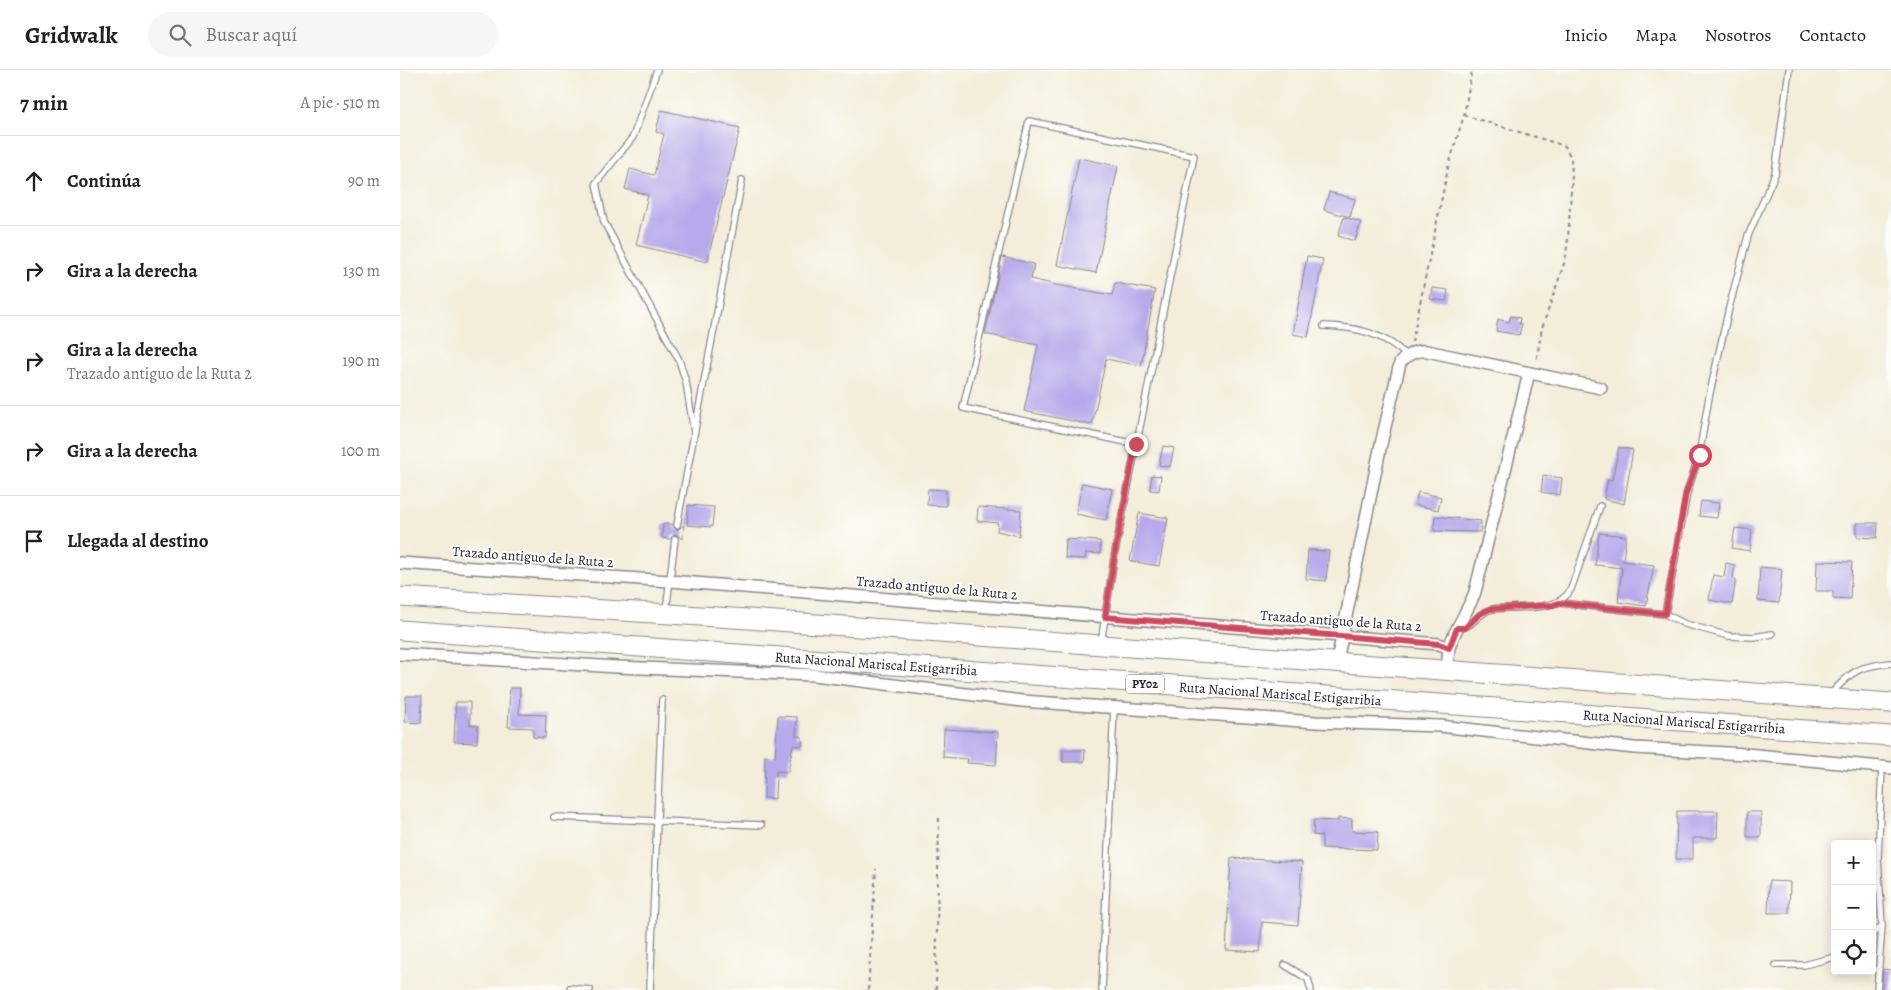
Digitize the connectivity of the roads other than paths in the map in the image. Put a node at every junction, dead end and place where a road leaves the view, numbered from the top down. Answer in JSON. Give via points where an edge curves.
{"nodes":[{"id":1,"x":657,"y":70,"type":"edge"},
{"id":2,"x":1789,"y":70,"type":"edge"},
{"id":3,"x":742,"y":180,"type":"dead end"},
{"id":4,"x":1324,"y":326,"type":"dead end"},
{"id":5,"x":1409,"y":355,"type":"junction"},
{"id":6,"x":1532,"y":374,"type":"junction"},
{"id":7,"x":1601,"y":388,"type":"dead end"},
{"id":8,"x":694,"y":432,"type":"junction"},
{"id":9,"x":1136,"y":444,"type":"junction"},
{"id":10,"x":1600,"y":506,"type":"dead end"},
{"id":11,"x":677,"y":525,"type":"dead end"},
{"id":12,"x":675,"y":539,"type":"dead end"},
{"id":13,"x":400,"y":563,"type":"edge"},
{"id":14,"x":670,"y":581,"type":"junction"},
{"id":15,"x":400,"y":597,"type":"edge"},
{"id":16,"x":1559,"y":603,"type":"junction"},
{"id":17,"x":666,"y":614,"type":"junction"},
{"id":18,"x":1665,"y":614,"type":"junction"},
{"id":19,"x":1105,"y":617,"type":"junction"},
{"id":20,"x":1457,"y":628,"type":"junction"},
{"id":21,"x":400,"y":630,"type":"edge"},
{"id":22,"x":1772,"y":634,"type":"dead end"},
{"id":23,"x":1343,"y":637,"type":"junction"},
{"id":24,"x":1101,"y":645,"type":"junction"},
{"id":25,"x":1449,"y":648,"type":"junction"},
{"id":26,"x":400,"y":654,"type":"edge"},
{"id":27,"x":1337,"y":661,"type":"junction"},
{"id":28,"x":1891,"y":663,"type":"edge"},
{"id":29,"x":1447,"y":670,"type":"junction"},
{"id":30,"x":1828,"y":698,"type":"junction"},
{"id":31,"x":662,"y":700,"type":"dead end"},
{"id":32,"x":1891,"y":703,"type":"edge"},
{"id":33,"x":1114,"y":707,"type":"junction"},
{"id":34,"x":1891,"y":736,"type":"edge"},
{"id":35,"x":1886,"y":768,"type":"edge"},
{"id":36,"x":554,"y":817,"type":"dead end"},
{"id":37,"x":657,"y":820,"type":"junction"},
{"id":38,"x":761,"y":825,"type":"dead end"},
{"id":39,"x":1882,"y":926,"type":"junction"},
{"id":40,"x":1876,"y":931,"type":"edge"},
{"id":41,"x":1831,"y":959,"type":"edge"},
{"id":42,"x":1286,"y":965,"type":"dead end"},
{"id":43,"x":1776,"y":965,"type":"dead end"},
{"id":44,"x":570,"y":988,"type":"dead end"},
{"id":45,"x":590,"y":990,"type":"edge"},
{"id":46,"x":650,"y":990,"type":"edge"},
{"id":47,"x":1102,"y":990,"type":"edge"},
{"id":48,"x":1311,"y":990,"type":"edge"},
{"id":49,"x":1878,"y":990,"type":"edge"}],
"edges":[{"from":1,"to":8,"type":"lane","via":[[633,137],[596,183],[604,222],[679,360]]},
{"from":2,"to":18,"type":"lane","via":[[1775,174],[1748,236],[1729,308],[1700,455],[1686,493]]},
{"from":3,"to":8,"type":"lane"},
{"from":4,"to":5,"type":"lane","via":[[1354,327],[1395,344]]},
{"from":5,"to":6,"type":"street","via":[[1427,352]]},
{"from":5,"to":23,"type":"street","via":[[1400,363]]},
{"from":6,"to":7,"type":"street"},
{"from":6,"to":20,"type":"street","via":[[1475,592]]},
{"from":8,"to":11,"type":"lane"},
{"from":9,"to":9,"type":"lane","via":[[964,408],[1029,121],[1194,156]]},
{"from":9,"to":19,"type":"lane"},
{"from":10,"to":16,"type":"lane","via":[[1571,589]]},
{"from":12,"to":14,"type":"lane"},
{"from":13,"to":14,"type":"street","name":"Trazado antiguo de la Ruta 2"},
{"from":14,"to":17,"type":"lane"},
{"from":14,"to":19,"type":"street","name":"Trazado antiguo de la Ruta 2"},
{"from":15,"to":17,"type":"highway"},
{"from":16,"to":18,"type":"lane"},
{"from":16,"to":20,"type":"lane","via":[[1490,609],[1465,628]]},
{"from":17,"to":24,"type":"highway"},
{"from":18,"to":22,"type":"lane","via":[[1686,624],[1729,636]]},
{"from":19,"to":23,"type":"street","name":"Trazado antiguo de la Ruta 2"},
{"from":19,"to":24,"type":"lane"},
{"from":20,"to":25,"type":"street"},
{"from":21,"to":34,"type":"highway","name":"Ruta Nacional Mariscal Estigarribia","number":"PY02"},
{"from":23,"to":25,"type":"street","name":"Trazado antiguo de la Ruta 2","via":[[1439,644]]},
{"from":23,"to":27,"type":"street"},
{"from":24,"to":27,"type":"highway"},
{"from":25,"to":29,"type":"street"},
{"from":26,"to":33,"type":"street","via":[[617,667],[814,674],[1022,701]]},
{"from":27,"to":29,"type":"highway"},
{"from":28,"to":30,"type":"lane","via":[[1868,665],[1847,676]]},
{"from":29,"to":30,"type":"highway"},
{"from":30,"to":32,"type":"highway"},
{"from":31,"to":37,"type":"lane"},
{"from":33,"to":35,"type":"street","via":[[1315,722],[1440,726],[1634,748],[1746,754]]},
{"from":33,"to":47,"type":"lane"},
{"from":35,"to":39,"type":"lane","via":[[1878,816]]},
{"from":36,"to":37,"type":"lane"},
{"from":37,"to":38,"type":"lane"},
{"from":37,"to":46,"type":"lane"},
{"from":39,"to":40,"type":"lane"},
{"from":39,"to":49,"type":"lane"},
{"from":41,"to":43,"type":"lane","via":[[1804,965]]},
{"from":42,"to":48,"type":"lane","via":[[1308,980]]},
{"from":44,"to":45,"type":"lane"}]}
